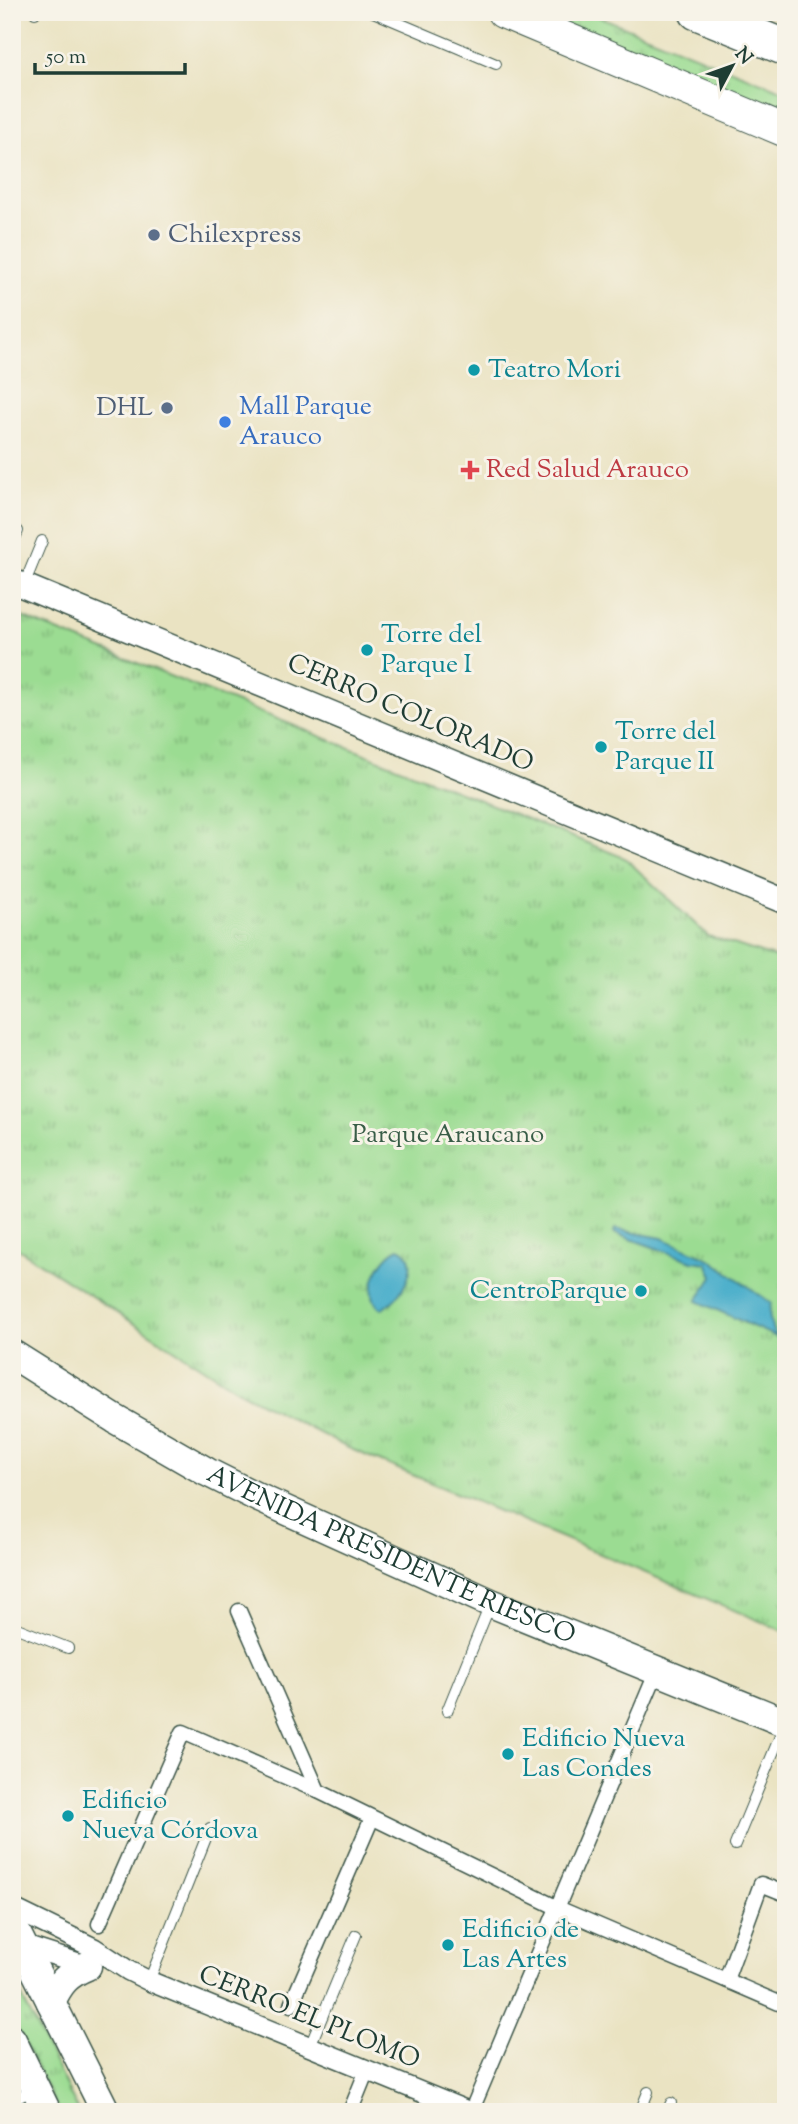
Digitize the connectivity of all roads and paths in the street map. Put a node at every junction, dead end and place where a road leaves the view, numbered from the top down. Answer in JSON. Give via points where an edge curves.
{"nodes":[{"id":1,"x":373,"y":12,"type":"edge"},
{"id":2,"x":503,"y":12,"type":"edge"},
{"id":3,"x":697,"y":12,"type":"edge"},
{"id":4,"x":786,"y":48,"type":"edge"},
{"id":5,"x":496,"y":64,"type":"dead end"},
{"id":6,"x":786,"y":131,"type":"edge"},
{"id":7,"x":18,"y":531,"type":"dead end"},
{"id":8,"x":42,"y":541,"type":"dead end"},
{"id":9,"x":12,"y":545,"type":"edge"},
{"id":10,"x":18,"y":583,"type":"edge"},
{"id":11,"x":786,"y":902,"type":"edge"},
{"id":12,"x":12,"y":1354,"type":"edge"},
{"id":13,"x":491,"y":1603,"type":"junction"},
{"id":14,"x":239,"y":1611,"type":"dead end"},
{"id":15,"x":12,"y":1626,"type":"edge"},
{"id":16,"x":68,"y":1647,"type":"dead end"},
{"id":17,"x":657,"y":1671,"type":"junction"},
{"id":18,"x":447,"y":1712,"type":"dead end"},
{"id":19,"x":786,"y":1723,"type":"edge"},
{"id":20,"x":318,"y":1791,"type":"junction"},
{"id":21,"x":372,"y":1818,"type":"junction"},
{"id":22,"x":210,"y":1828,"type":"dead end"},
{"id":23,"x":735,"y":1845,"type":"dead end"},
{"id":24,"x":786,"y":1894,"type":"edge"},
{"id":25,"x":12,"y":1908,"type":"edge"},
{"id":26,"x":558,"y":1908,"type":"junction"},
{"id":27,"x":99,"y":1924,"type":"dead end"},
{"id":28,"x":356,"y":1935,"type":"dead end"},
{"id":29,"x":16,"y":1937,"type":"edge"},
{"id":30,"x":87,"y":1966,"type":"junction"},
{"id":31,"x":129,"y":1971,"type":"junction"},
{"id":32,"x":149,"y":1980,"type":"junction"},
{"id":33,"x":726,"y":1980,"type":"junction"},
{"id":34,"x":51,"y":2002,"type":"junction"},
{"id":35,"x":291,"y":2006,"type":"dead end"},
{"id":36,"x":786,"y":2006,"type":"edge"},
{"id":37,"x":12,"y":2040,"type":"edge"},
{"id":38,"x":310,"y":2046,"type":"junction"},
{"id":39,"x":367,"y":2070,"type":"junction"},
{"id":40,"x":649,"y":2092,"type":"dead end"},
{"id":41,"x":32,"y":2100,"type":"edge"},
{"id":42,"x":106,"y":2112,"type":"edge"},
{"id":43,"x":350,"y":2112,"type":"edge"},
{"id":44,"x":470,"y":2112,"type":"edge"},
{"id":45,"x":640,"y":2112,"type":"edge"}],
"edges":[{"from":1,"to":5,"type":"lane"},
{"from":2,"to":6,"type":"main road"},
{"from":3,"to":4,"type":"highway"},
{"from":7,"to":9,"type":"lane"},
{"from":8,"to":10,"type":"lane"},
{"from":10,"to":11,"type":"street","name":"CERRO COLORADO"},
{"from":12,"to":13,"type":"main road","name":"AVENIDA PRESIDENTE RIESCO","via":[[207,1472]]},
{"from":13,"to":17,"type":"main road","name":"AVENIDA PRESIDENTE RIESCO"},
{"from":13,"to":18,"type":"lane"},
{"from":14,"to":20,"type":"street"},
{"from":15,"to":16,"type":"lane"},
{"from":17,"to":19,"type":"main road","name":"AVENIDA PRESIDENTE RIESCO"},
{"from":17,"to":26,"type":"street"},
{"from":19,"to":23,"type":"lane"},
{"from":20,"to":21,"type":"street"},
{"from":20,"to":27,"type":"street","via":[[183,1732]]},
{"from":21,"to":26,"type":"street"},
{"from":21,"to":35,"type":"street"},
{"from":22,"to":32,"type":"lane"},
{"from":24,"to":33,"type":"street","via":[[761,1884]]},
{"from":25,"to":31,"type":"street","name":"CERRO EL PLOMO","via":[[94,1948]]},
{"from":26,"to":33,"type":"street"},
{"from":26,"to":44,"type":"street"},
{"from":28,"to":38,"type":"lane"},
{"from":29,"to":30,"type":"street","name":"CERRO EL PLOMO"},
{"from":29,"to":34,"type":"main road"},
{"from":30,"to":31,"type":"street","name":"CERRO EL PLOMO"},
{"from":30,"to":34,"type":"main road","via":[[66,1977]]},
{"from":31,"to":32,"type":"street","name":"CERRO EL PLOMO"},
{"from":32,"to":38,"type":"street","name":"CERRO EL PLOMO"},
{"from":33,"to":36,"type":"street"},
{"from":34,"to":42,"type":"main road"},
{"from":37,"to":41,"type":"main road"},
{"from":38,"to":39,"type":"street","name":"CERRO EL PLOMO"},
{"from":39,"to":43,"type":"street"},
{"from":39,"to":44,"type":"street","name":"CERRO EL PLOMO"},
{"from":40,"to":45,"type":"lane"}]}
